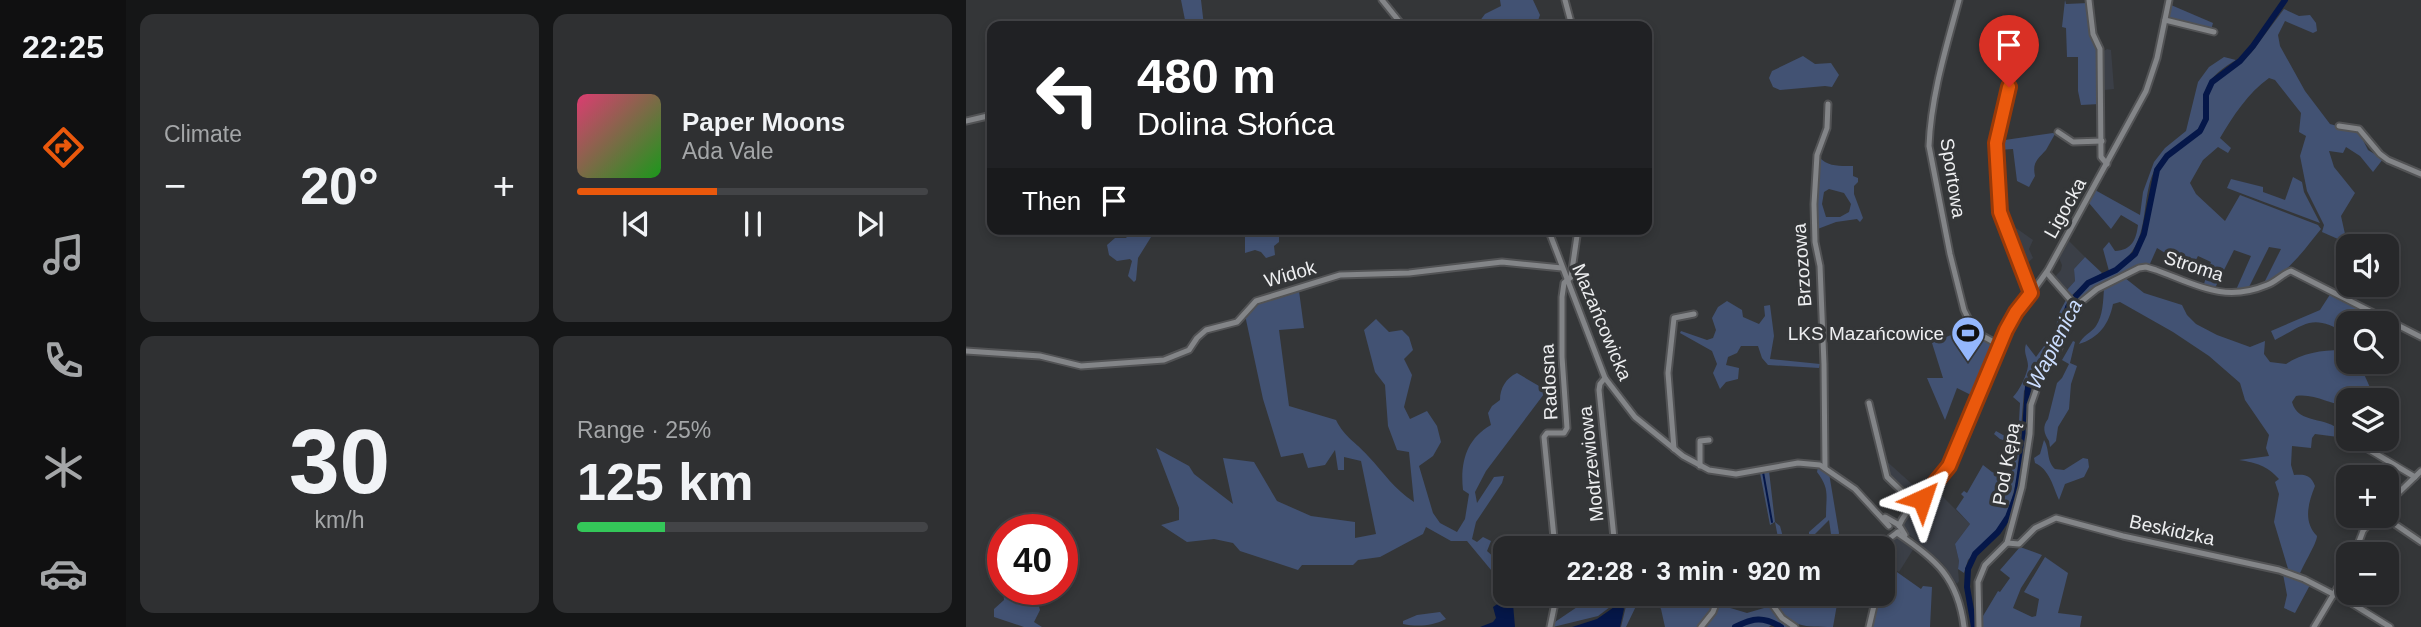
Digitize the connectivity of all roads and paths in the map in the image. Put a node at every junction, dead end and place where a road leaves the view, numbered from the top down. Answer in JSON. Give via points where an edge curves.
{"nodes":[{"id":1,"x":1382,"y":0,"type":"edge"},
{"id":2,"x":1565,"y":0,"type":"edge"},
{"id":3,"x":1959,"y":0,"type":"edge"},
{"id":4,"x":2089,"y":0,"type":"edge"},
{"id":5,"x":2169,"y":0,"type":"edge"},
{"id":6,"x":2165,"y":20,"type":"junction"},
{"id":7,"x":1399,"y":21,"type":"edge"},
{"id":8,"x":1571,"y":21,"type":"edge"},
{"id":9,"x":2214,"y":32,"type":"dead end"},
{"id":10,"x":2021,"y":33,"type":"dead end"},
{"id":11,"x":1828,"y":104,"type":"dead end"},
{"id":12,"x":987,"y":116,"type":"edge"},
{"id":13,"x":966,"y":121,"type":"edge"},
{"id":14,"x":2339,"y":126,"type":"dead end"},
{"id":15,"x":2058,"y":132,"type":"dead end"},
{"id":16,"x":2102,"y":141,"type":"junction"},
{"id":17,"x":2107,"y":164,"type":"junction"},
{"id":18,"x":2421,"y":174,"type":"edge"},
{"id":19,"x":1550,"y":235,"type":"edge"},
{"id":20,"x":1577,"y":235,"type":"edge"},
{"id":21,"x":1562,"y":268,"type":"junction"},
{"id":22,"x":2047,"y":273,"type":"junction"},
{"id":23,"x":1567,"y":281,"type":"junction"},
{"id":24,"x":2031,"y":293,"type":"junction"},
{"id":25,"x":2076,"y":306,"type":"junction"},
{"id":26,"x":1694,"y":314,"type":"dead end"},
{"id":27,"x":2421,"y":337,"type":"edge"},
{"id":28,"x":1999,"y":345,"type":"junction"},
{"id":29,"x":966,"y":351,"type":"edge"},
{"id":30,"x":1605,"y":378,"type":"junction"},
{"id":31,"x":1869,"y":403,"type":"dead end"},
{"id":32,"x":1709,"y":440,"type":"dead end"},
{"id":33,"x":1674,"y":449,"type":"junction"},
{"id":34,"x":2371,"y":451,"type":"edge"},
{"id":35,"x":1699,"y":466,"type":"junction"},
{"id":36,"x":1825,"y":467,"type":"junction"},
{"id":37,"x":2421,"y":471,"type":"edge"},
{"id":38,"x":2415,"y":477,"type":"junction"},
{"id":39,"x":2399,"y":492,"type":"edge"},
{"id":40,"x":1916,"y":505,"type":"junction"},
{"id":41,"x":2399,"y":527,"type":"edge"},
{"id":42,"x":1895,"y":528,"type":"junction"},
{"id":43,"x":1554,"y":536,"type":"edge"},
{"id":44,"x":1614,"y":536,"type":"edge"},
{"id":45,"x":1891,"y":536,"type":"edge"},
{"id":46,"x":2421,"y":542,"type":"edge"},
{"id":47,"x":2007,"y":543,"type":"junction"},
{"id":48,"x":2335,"y":594,"type":"junction"},
{"id":49,"x":1554,"y":606,"type":"edge"},
{"id":50,"x":1715,"y":606,"type":"edge"},
{"id":51,"x":1773,"y":606,"type":"edge"},
{"id":52,"x":1874,"y":606,"type":"edge"},
{"id":53,"x":1549,"y":627,"type":"edge"},
{"id":54,"x":1700,"y":627,"type":"edge"},
{"id":55,"x":1795,"y":627,"type":"edge"},
{"id":56,"x":1869,"y":627,"type":"edge"},
{"id":57,"x":1964,"y":627,"type":"edge"},
{"id":58,"x":1979,"y":627,"type":"edge"},
{"id":59,"x":2314,"y":627,"type":"edge"},
{"id":60,"x":2390,"y":627,"type":"edge"}],
"edges":[{"from":1,"to":7,"type":"street"},
{"from":2,"to":8,"type":"street"},
{"from":3,"to":28,"type":"street","name":"Sportowa","via":[[1940,70],[1929,146],[1964,310],[1972,326]]},
{"from":4,"to":16,"type":"street","via":[[2093,34],[2100,49]]},
{"from":5,"to":6,"type":"street","name":"Ligocka"},
{"from":6,"to":9,"type":"street"},
{"from":6,"to":17,"type":"street","name":"Ligocka","via":[[2149,84]]},
{"from":10,"to":24,"type":"street","via":[[1996,143],[1997,169],[2000,212]]},
{"from":11,"to":36,"type":"street","name":"Brzozowa","via":[[1827,128],[1817,155],[1814,204]]},
{"from":12,"to":13,"type":"street"},
{"from":14,"to":18,"type":"street","via":[[2359,129],[2388,160]]},
{"from":15,"to":16,"type":"street","via":[[2073,142]]},
{"from":16,"to":17,"type":"street","via":[[2102,160]]},
{"from":17,"to":22,"type":"street","name":"Ligocka"},
{"from":19,"to":21,"type":"street","name":"Mazańcowicka"},
{"from":20,"to":23,"type":"street"},
{"from":21,"to":23,"type":"street","name":"Mazańcowicka"},
{"from":21,"to":29,"type":"street","name":"Widok","via":[[1502,262],[1409,273],[1340,275],[1256,300],[1237,322],[1206,330],[1189,350],[1164,360],[1081,366],[1040,356]]},
{"from":22,"to":24,"type":"street","name":"Ligocka"},
{"from":22,"to":25,"type":"street"},
{"from":23,"to":30,"type":"street","name":"Mazańcowicka"},
{"from":23,"to":43,"type":"street","name":"Radosna","via":[[1562,297],[1567,428],[1564,433],[1544,437]]},
{"from":24,"to":28,"type":"street","name":"Ligocka","via":[[2012,317]]},
{"from":25,"to":27,"type":"street","name":"Stroma","via":[[2097,289],[2139,268],[2218,293],[2253,290],[2291,271]]},
{"from":25,"to":47,"type":"street","name":"Pod Kępą","via":[[2034,394],[2022,487]]},
{"from":26,"to":33,"type":"street","via":[[1674,318],[1668,373]]},
{"from":28,"to":40,"type":"street","name":"Ligocka","via":[[1949,466]]},
{"from":30,"to":33,"type":"street","name":"Mazańcowicka","via":[[1635,417]]},
{"from":30,"to":44,"type":"street","name":"Modrzewiowa","via":[[1599,390]]},
{"from":31,"to":40,"type":"street","via":[[1887,477]]},
{"from":32,"to":35,"type":"street","via":[[1700,441]]},
{"from":33,"to":35,"type":"street","name":"Mazańcowicka"},
{"from":34,"to":38,"type":"street"},
{"from":35,"to":36,"type":"street","name":"Mazańcowicka","via":[[1725,474],[1806,463]]},
{"from":36,"to":42,"type":"street"},
{"from":37,"to":38,"type":"street"},
{"from":38,"to":39,"type":"street"},
{"from":40,"to":42,"type":"street","name":"Ligocka"},
{"from":41,"to":46,"type":"street"},
{"from":42,"to":45,"type":"street","name":"Ligocka"},
{"from":42,"to":57,"type":"street","via":[[1950,579]]},
{"from":47,"to":48,"type":"street","name":"Beskidzka","via":[[2020,544],[2035,528],[2059,518],[2278,570]]},
{"from":47,"to":58,"type":"street","name":"Pod Kępą","via":[[1980,574],[1976,594]]},
{"from":48,"to":59,"type":"street"},
{"from":48,"to":60,"type":"street","name":"Beskidzka"},
{"from":49,"to":53,"type":"street"},
{"from":50,"to":54,"type":"street"},
{"from":51,"to":55,"type":"street"},
{"from":52,"to":56,"type":"street"}]}
